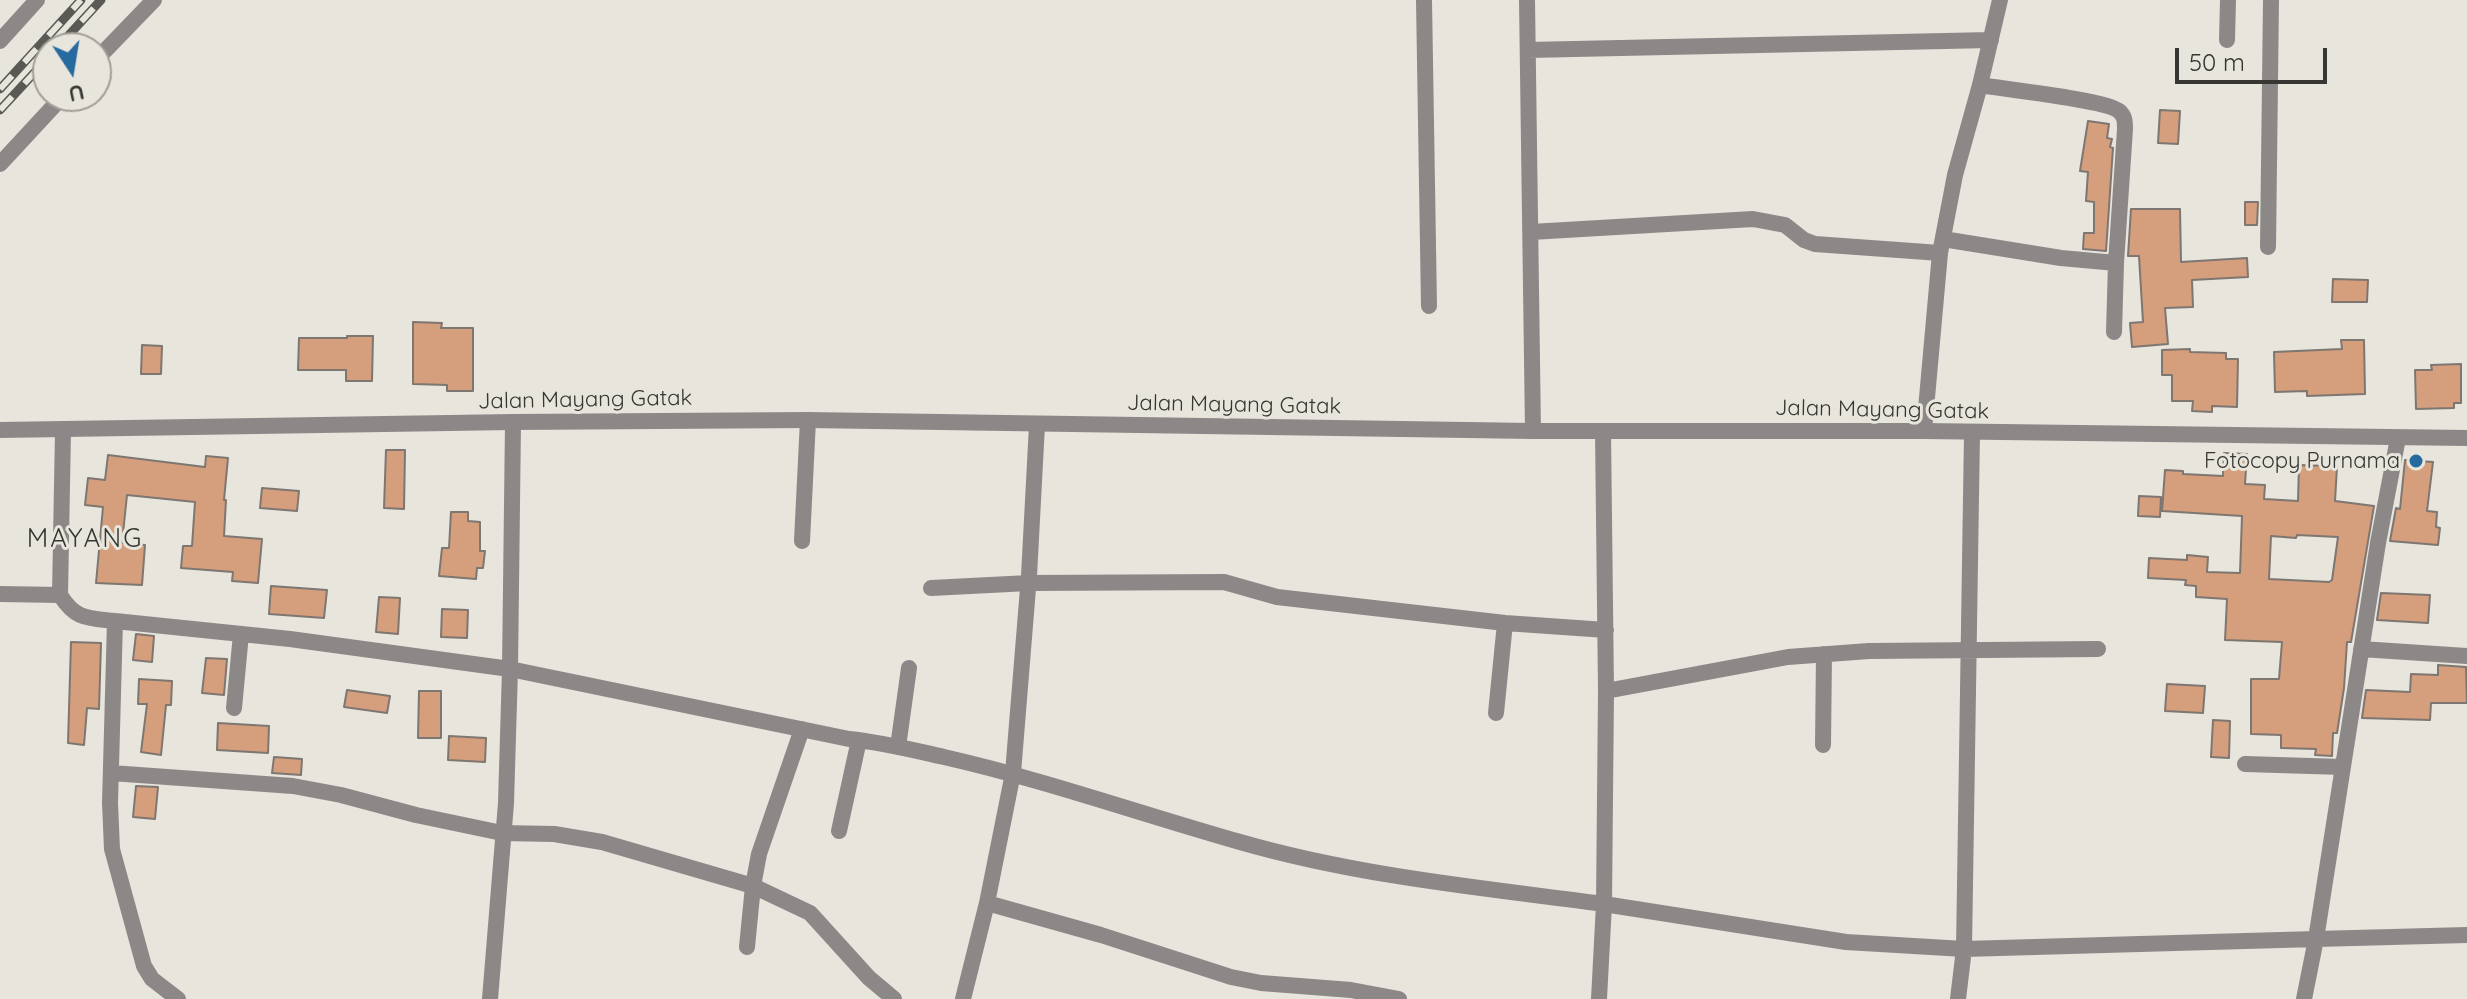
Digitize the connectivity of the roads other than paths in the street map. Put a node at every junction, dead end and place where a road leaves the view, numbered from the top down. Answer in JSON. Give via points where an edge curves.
{"nodes":[{"id":1,"x":37,"y":0,"type":"edge"},
{"id":2,"x":154,"y":0,"type":"edge"},
{"id":3,"x":1424,"y":0,"type":"edge"},
{"id":4,"x":1527,"y":0,"type":"edge"},
{"id":5,"x":2000,"y":0,"type":"edge"},
{"id":6,"x":2228,"y":0,"type":"edge"},
{"id":7,"x":2271,"y":0,"type":"edge"},
{"id":8,"x":1991,"y":40,"type":"junction"},
{"id":9,"x":2227,"y":40,"type":"dead end"},
{"id":10,"x":0,"y":41,"type":"edge"},
{"id":11,"x":112,"y":43,"type":"edge"},
{"id":12,"x":1528,"y":50,"type":"junction"},
{"id":13,"x":1980,"y":85,"type":"junction"},
{"id":14,"x":48,"y":112,"type":"edge"},
{"id":15,"x":0,"y":164,"type":"edge"},
{"id":16,"x":1531,"y":232,"type":"junction"},
{"id":17,"x":1942,"y":246,"type":"junction"},
{"id":18,"x":2268,"y":247,"type":"dead end"},
{"id":19,"x":2116,"y":263,"type":"junction"},
{"id":20,"x":1429,"y":306,"type":"dead end"},
{"id":21,"x":2114,"y":332,"type":"dead end"},
{"id":22,"x":808,"y":420,"type":"junction"},
{"id":23,"x":513,"y":422,"type":"junction"},
{"id":24,"x":1037,"y":425,"type":"junction"},
{"id":25,"x":0,"y":430,"type":"edge"},
{"id":26,"x":63,"y":431,"type":"junction"},
{"id":27,"x":1533,"y":431,"type":"junction"},
{"id":28,"x":1603,"y":431,"type":"junction"},
{"id":29,"x":1924,"y":431,"type":"junction"},
{"id":30,"x":1972,"y":433,"type":"junction"},
{"id":31,"x":2398,"y":438,"type":"junction"},
{"id":32,"x":2467,"y":438,"type":"edge"},
{"id":33,"x":802,"y":541,"type":"dead end"},
{"id":34,"x":1029,"y":583,"type":"junction"},
{"id":35,"x":931,"y":588,"type":"dead end"},
{"id":36,"x":0,"y":594,"type":"edge"},
{"id":37,"x":60,"y":595,"type":"junction"},
{"id":38,"x":115,"y":621,"type":"junction"},
{"id":39,"x":1505,"y":623,"type":"junction"},
{"id":40,"x":1606,"y":630,"type":"junction"},
{"id":41,"x":241,"y":634,"type":"junction"},
{"id":42,"x":2098,"y":649,"type":"dead end"},
{"id":43,"x":2361,"y":649,"type":"junction"},
{"id":44,"x":1969,"y":650,"type":"junction"},
{"id":45,"x":1824,"y":654,"type":"junction"},
{"id":46,"x":2467,"y":656,"type":"edge"},
{"id":47,"x":909,"y":668,"type":"dead end"},
{"id":48,"x":510,"y":669,"type":"junction"},
{"id":49,"x":1606,"y":691,"type":"junction"},
{"id":50,"x":234,"y":708,"type":"dead end"},
{"id":51,"x":1496,"y":713,"type":"dead end"},
{"id":52,"x":802,"y":729,"type":"junction"},
{"id":53,"x":859,"y":740,"type":"junction"},
{"id":54,"x":1823,"y":745,"type":"dead end"},
{"id":55,"x":898,"y":747,"type":"junction"},
{"id":56,"x":2245,"y":764,"type":"dead end"},
{"id":57,"x":2343,"y":767,"type":"junction"},
{"id":58,"x":111,"y":773,"type":"junction"},
{"id":59,"x":1013,"y":773,"type":"junction"},
{"id":60,"x":839,"y":831,"type":"dead end"},
{"id":61,"x":502,"y":833,"type":"junction"},
{"id":62,"x":753,"y":886,"type":"junction"},
{"id":63,"x":987,"y":903,"type":"junction"},
{"id":64,"x":1604,"y":904,"type":"junction"},
{"id":65,"x":2467,"y":935,"type":"edge"},
{"id":66,"x":2316,"y":939,"type":"junction"},
{"id":67,"x":747,"y":947,"type":"dead end"},
{"id":68,"x":1964,"y":949,"type":"junction"},
{"id":69,"x":1350,"y":995,"type":"edge"},
{"id":70,"x":178,"y":999,"type":"edge"},
{"id":71,"x":490,"y":999,"type":"edge"},
{"id":72,"x":894,"y":999,"type":"edge"},
{"id":73,"x":963,"y":999,"type":"edge"},
{"id":74,"x":1399,"y":999,"type":"edge"},
{"id":75,"x":1599,"y":999,"type":"edge"},
{"id":76,"x":1958,"y":999,"type":"edge"},
{"id":77,"x":2304,"y":999,"type":"edge"}],
"edges":[{"from":1,"to":10,"type":"street"},
{"from":2,"to":11,"type":"street"},
{"from":3,"to":20,"type":"street"},
{"from":4,"to":12,"type":"street"},
{"from":5,"to":8,"type":"street"},
{"from":6,"to":9,"type":"street"},
{"from":7,"to":18,"type":"street"},
{"from":8,"to":12,"type":"street"},
{"from":8,"to":13,"type":"street"},
{"from":12,"to":16,"type":"street"},
{"from":13,"to":17,"type":"street"},
{"from":13,"to":19,"type":"street","via":[[2098,103],[2121,113],[2125,129]]},
{"from":14,"to":15,"type":"street"},
{"from":16,"to":17,"type":"street","via":[[1762,219],[1785,225],[1815,244]]},
{"from":16,"to":27,"type":"street"},
{"from":17,"to":19,"type":"street"},
{"from":17,"to":29,"type":"street"},
{"from":19,"to":21,"type":"street"},
{"from":22,"to":23,"type":"street","name":"Jalan Mayang Gatak"},
{"from":22,"to":24,"type":"street","name":"Jalan Mayang Gatak"},
{"from":22,"to":33,"type":"street"},
{"from":23,"to":26,"type":"street","name":"Jalan Mayang Gatak"},
{"from":23,"to":48,"type":"street"},
{"from":24,"to":27,"type":"street","name":"Jalan Mayang Gatak"},
{"from":24,"to":34,"type":"street"},
{"from":25,"to":26,"type":"street","name":"Jalan Mayang Gatak"},
{"from":26,"to":37,"type":"street"},
{"from":27,"to":28,"type":"street","name":"Jalan Mayang Gatak"},
{"from":28,"to":29,"type":"street","name":"Jalan Mayang Gatak"},
{"from":28,"to":40,"type":"street"},
{"from":29,"to":30,"type":"street","name":"Jalan Mayang Gatak"},
{"from":30,"to":31,"type":"street","name":"Jalan Mayang Gatak"},
{"from":30,"to":44,"type":"street"},
{"from":31,"to":32,"type":"street","name":"Jalan Mayang Gatak"},
{"from":31,"to":43,"type":"street"},
{"from":34,"to":35,"type":"street"},
{"from":34,"to":39,"type":"street","via":[[1224,582],[1277,597]]},
{"from":34,"to":59,"type":"street"},
{"from":36,"to":37,"type":"street"},
{"from":37,"to":38,"type":"street","via":[[81,617]]},
{"from":38,"to":41,"type":"street"},
{"from":38,"to":58,"type":"street"},
{"from":39,"to":40,"type":"street"},
{"from":39,"to":51,"type":"street"},
{"from":40,"to":49,"type":"street"},
{"from":41,"to":48,"type":"street"},
{"from":41,"to":50,"type":"street"},
{"from":42,"to":44,"type":"street"},
{"from":43,"to":46,"type":"street"},
{"from":43,"to":57,"type":"street"},
{"from":44,"to":45,"type":"street"},
{"from":44,"to":68,"type":"street"},
{"from":45,"to":49,"type":"street"},
{"from":45,"to":54,"type":"street"},
{"from":47,"to":55,"type":"street"},
{"from":48,"to":52,"type":"street"},
{"from":48,"to":61,"type":"street"},
{"from":49,"to":64,"type":"street"},
{"from":52,"to":53,"type":"street"},
{"from":52,"to":62,"type":"street"},
{"from":53,"to":55,"type":"street"},
{"from":53,"to":60,"type":"street"},
{"from":55,"to":59,"type":"street"},
{"from":56,"to":57,"type":"street"},
{"from":57,"to":66,"type":"street"},
{"from":58,"to":61,"type":"street","via":[[293,786]]},
{"from":58,"to":70,"type":"street","via":[[112,849],[139,955],[152,979]]},
{"from":59,"to":63,"type":"street"},
{"from":59,"to":64,"type":"street","via":[[1311,861]]},
{"from":61,"to":62,"type":"street","via":[[590,839]]},
{"from":61,"to":71,"type":"street"},
{"from":62,"to":67,"type":"street"},
{"from":62,"to":72,"type":"street","via":[[810,913]]},
{"from":63,"to":69,"type":"street","via":[[1231,977]]},
{"from":63,"to":73,"type":"street"},
{"from":64,"to":68,"type":"street","via":[[1846,942]]},
{"from":64,"to":75,"type":"street"},
{"from":65,"to":66,"type":"street"},
{"from":66,"to":68,"type":"street"},
{"from":66,"to":77,"type":"street"},
{"from":68,"to":76,"type":"street"},
{"from":69,"to":74,"type":"street"}]}
